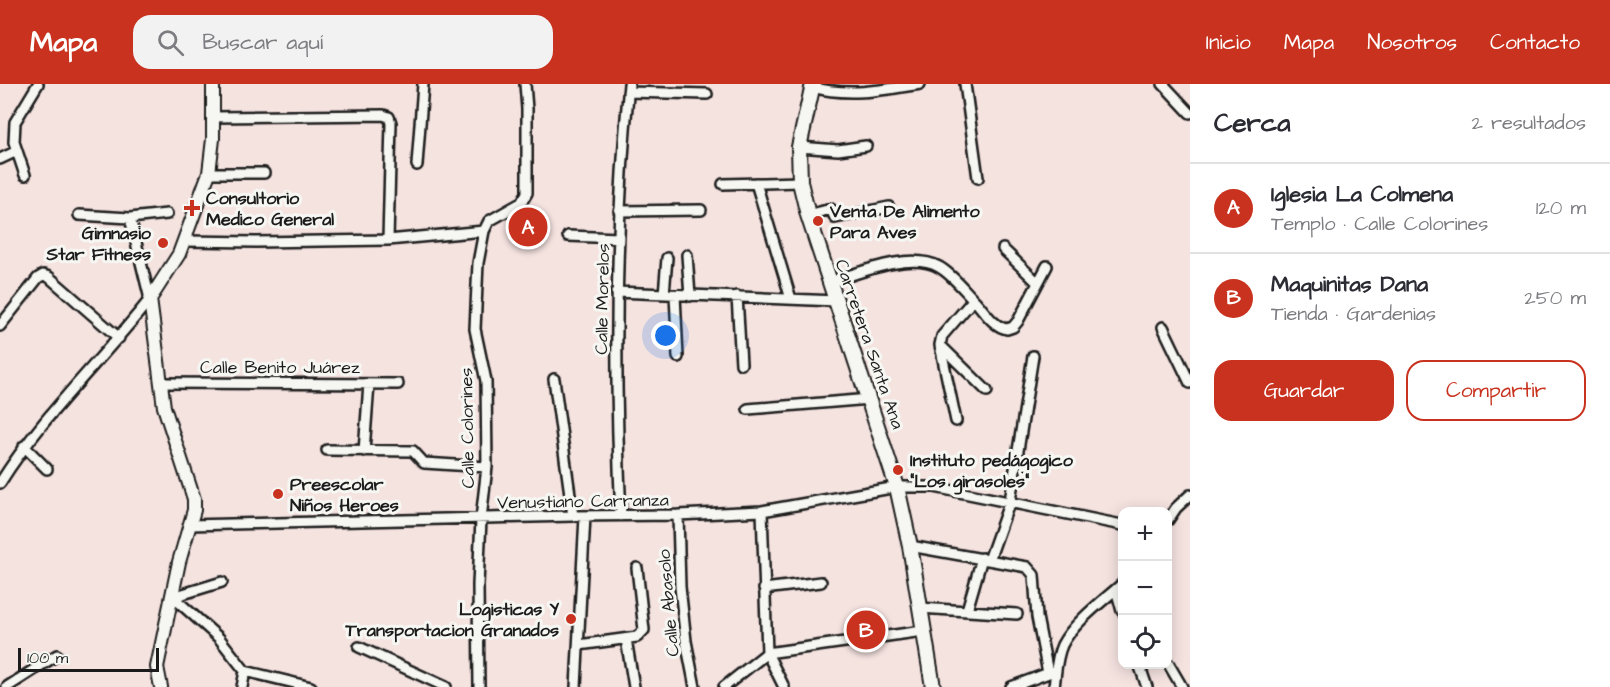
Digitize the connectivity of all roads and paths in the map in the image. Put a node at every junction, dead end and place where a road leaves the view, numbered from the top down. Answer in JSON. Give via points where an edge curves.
{"nodes":[{"id":1,"x":213,"y":84,"type":"edge"},
{"id":2,"x":423,"y":84,"type":"edge"},
{"id":3,"x":525,"y":84,"type":"edge"},
{"id":4,"x":920,"y":84,"type":"edge"},
{"id":5,"x":964,"y":84,"type":"edge"},
{"id":6,"x":1163,"y":84,"type":"edge"},
{"id":7,"x":36,"y":85,"type":"edge"},
{"id":8,"x":813,"y":86,"type":"edge"},
{"id":9,"x":629,"y":88,"type":"edge"},
{"id":10,"x":707,"y":94,"type":"dead end"},
{"id":11,"x":1190,"y":113,"type":"edge"},
{"id":12,"x":214,"y":117,"type":"junction"},
{"id":13,"x":866,"y":146,"type":"dead end"},
{"id":14,"x":799,"y":147,"type":"junction"},
{"id":15,"x":17,"y":152,"type":"junction"},
{"id":16,"x":0,"y":159,"type":"edge"},
{"id":17,"x":417,"y":165,"type":"dead end"},
{"id":18,"x":208,"y":173,"type":"junction"},
{"id":19,"x":264,"y":173,"type":"dead end"},
{"id":20,"x":25,"y":175,"type":"dead end"},
{"id":21,"x":978,"y":178,"type":"dead end"},
{"id":22,"x":800,"y":182,"type":"junction"},
{"id":23,"x":756,"y":183,"type":"junction"},
{"id":24,"x":723,"y":184,"type":"dead end"},
{"id":25,"x":889,"y":207,"type":"dead end"},
{"id":26,"x":701,"y":210,"type":"dead end"},
{"id":27,"x":619,"y":211,"type":"junction"},
{"id":28,"x":167,"y":214,"type":"dead end"},
{"id":29,"x":79,"y":215,"type":"dead end"},
{"id":30,"x":808,"y":215,"type":"junction"},
{"id":31,"x":130,"y":218,"type":"junction"},
{"id":32,"x":484,"y":231,"type":"junction"},
{"id":33,"x":568,"y":236,"type":"dead end"},
{"id":34,"x":619,"y":238,"type":"junction"},
{"id":35,"x":388,"y":240,"type":"junction"},
{"id":36,"x":184,"y":241,"type":"junction"},
{"id":37,"x":1003,"y":249,"type":"dead end"},
{"id":38,"x":687,"y":255,"type":"dead end"},
{"id":39,"x":667,"y":258,"type":"dead end"},
{"id":40,"x":1047,"y":266,"type":"dead end"},
{"id":41,"x":830,"y":282,"type":"junction"},
{"id":42,"x":1037,"y":282,"type":"junction"},
{"id":43,"x":616,"y":292,"type":"junction"},
{"id":44,"x":664,"y":294,"type":"junction"},
{"id":45,"x":675,"y":295,"type":"junction"},
{"id":46,"x":690,"y":296,"type":"junction"},
{"id":47,"x":738,"y":296,"type":"junction"},
{"id":48,"x":150,"y":299,"type":"junction"},
{"id":49,"x":791,"y":299,"type":"junction"},
{"id":50,"x":973,"y":300,"type":"junction"},
{"id":51,"x":837,"y":301,"type":"junction"},
{"id":52,"x":0,"y":326,"type":"edge"},
{"id":53,"x":1163,"y":327,"type":"dead end"},
{"id":54,"x":119,"y":338,"type":"junction"},
{"id":55,"x":940,"y":345,"type":"junction"},
{"id":56,"x":1033,"y":356,"type":"dead end"},
{"id":57,"x":678,"y":357,"type":"dead end"},
{"id":58,"x":741,"y":364,"type":"dead end"},
{"id":59,"x":554,"y":379,"type":"dead end"},
{"id":60,"x":1190,"y":382,"type":"edge"},
{"id":61,"x":161,"y":383,"type":"junction"},
{"id":62,"x":369,"y":384,"type":"junction"},
{"id":63,"x":398,"y":384,"type":"dead end"},
{"id":64,"x":987,"y":391,"type":"dead end"},
{"id":65,"x":870,"y":399,"type":"junction"},
{"id":66,"x":748,"y":409,"type":"dead end"},
{"id":67,"x":956,"y":421,"type":"dead end"},
{"id":68,"x":24,"y":446,"type":"junction"},
{"id":69,"x":327,"y":450,"type":"dead end"},
{"id":70,"x":364,"y":451,"type":"junction"},
{"id":71,"x":487,"y":467,"type":"junction"},
{"id":72,"x":47,"y":469,"type":"dead end"},
{"id":73,"x":0,"y":483,"type":"edge"},
{"id":74,"x":897,"y":487,"type":"junction"},
{"id":75,"x":1190,"y":495,"type":"edge"},
{"id":76,"x":1010,"y":501,"type":"junction"},
{"id":77,"x":762,"y":511,"type":"junction"},
{"id":78,"x":1172,"y":513,"type":"edge"},
{"id":79,"x":678,"y":515,"type":"junction"},
{"id":80,"x":573,"y":516,"type":"junction"},
{"id":81,"x":585,"y":516,"type":"junction"},
{"id":82,"x":621,"y":516,"type":"junction"},
{"id":83,"x":481,"y":519,"type":"junction"},
{"id":84,"x":1118,"y":524,"type":"edge"},
{"id":85,"x":189,"y":525,"type":"junction"},
{"id":86,"x":910,"y":546,"type":"junction"},
{"id":87,"x":986,"y":559,"type":"junction"},
{"id":88,"x":637,"y":568,"type":"dead end"},
{"id":89,"x":222,"y":582,"type":"dead end"},
{"id":90,"x":821,"y":582,"type":"dead end"},
{"id":91,"x":1118,"y":587,"type":"edge"},
{"id":92,"x":764,"y":589,"type":"junction"},
{"id":93,"x":173,"y":597,"type":"junction"},
{"id":94,"x":920,"y":608,"type":"junction"},
{"id":95,"x":967,"y":610,"type":"junction"},
{"id":96,"x":1017,"y":614,"type":"dead end"},
{"id":97,"x":923,"y":630,"type":"junction"},
{"id":98,"x":626,"y":639,"type":"junction"},
{"id":99,"x":579,"y":645,"type":"junction"},
{"id":100,"x":359,"y":647,"type":"dead end"},
{"id":101,"x":767,"y":653,"type":"junction"},
{"id":102,"x":57,"y":655,"type":"dead end"},
{"id":103,"x":1141,"y":669,"type":"edge"},
{"id":104,"x":1171,"y":669,"type":"edge"},
{"id":105,"x":244,"y":671,"type":"junction"},
{"id":106,"x":1052,"y":671,"type":"junction"},
{"id":107,"x":7,"y":687,"type":"edge"},
{"id":108,"x":161,"y":687,"type":"edge"},
{"id":109,"x":242,"y":687,"type":"edge"},
{"id":110,"x":311,"y":687,"type":"edge"},
{"id":111,"x":446,"y":687,"type":"edge"},
{"id":112,"x":479,"y":687,"type":"edge"},
{"id":113,"x":576,"y":687,"type":"edge"},
{"id":114,"x":634,"y":687,"type":"edge"},
{"id":115,"x":695,"y":687,"type":"edge"},
{"id":116,"x":724,"y":687,"type":"edge"},
{"id":117,"x":784,"y":687,"type":"edge"},
{"id":118,"x":933,"y":687,"type":"edge"},
{"id":119,"x":1011,"y":687,"type":"edge"},
{"id":120,"x":1054,"y":687,"type":"edge"},
{"id":121,"x":1148,"y":687,"type":"edge"},
{"id":122,"x":1182,"y":687,"type":"edge"}],
"edges":[{"from":1,"to":12,"type":"street"},
{"from":2,"to":17,"type":"street"},
{"from":3,"to":32,"type":"street","via":[[527,193],[521,203],[489,221]]},
{"from":4,"to":8,"type":"street","via":[[841,93]]},
{"from":5,"to":21,"type":"street"},
{"from":6,"to":11,"type":"street"},
{"from":7,"to":15,"type":"street","via":[[15,122]]},
{"from":8,"to":14,"type":"main road","name":"Carretera Santa Ana"},
{"from":9,"to":10,"type":"street"},
{"from":9,"to":27,"type":"street","name":"Calle Morelos"},
{"from":12,"to":18,"type":"street"},
{"from":12,"to":35,"type":"street","via":[[389,117],[392,123]]},
{"from":13,"to":14,"type":"street","via":[[838,150]]},
{"from":14,"to":22,"type":"main road","name":"Carretera Santa Ana"},
{"from":15,"to":16,"type":"street"},
{"from":15,"to":20,"type":"street"},
{"from":18,"to":19,"type":"street"},
{"from":18,"to":36,"type":"street"},
{"from":22,"to":23,"type":"street"},
{"from":22,"to":30,"type":"main road","name":"Carretera Santa Ana"},
{"from":23,"to":24,"type":"street"},
{"from":23,"to":49,"type":"street"},
{"from":25,"to":30,"type":"street","via":[[835,218],[831,208]]},
{"from":26,"to":27,"type":"street"},
{"from":27,"to":34,"type":"street","name":"Calle Morelos"},
{"from":28,"to":31,"type":"street"},
{"from":29,"to":31,"type":"street"},
{"from":30,"to":41,"type":"main road","name":"Carretera Santa Ana"},
{"from":31,"to":48,"type":"street"},
{"from":32,"to":35,"type":"street"},
{"from":32,"to":71,"type":"street","name":"Calle Colorines","via":[[478,263],[475,329],[486,381]]},
{"from":33,"to":34,"type":"street"},
{"from":34,"to":43,"type":"street","name":"Calle Morelos"},
{"from":35,"to":36,"type":"street"},
{"from":36,"to":48,"type":"street"},
{"from":37,"to":42,"type":"street"},
{"from":38,"to":46,"type":"street"},
{"from":39,"to":44,"type":"street"},
{"from":40,"to":42,"type":"street"},
{"from":41,"to":50,"type":"street","via":[[890,264],[929,262],[942,268]]},
{"from":41,"to":51,"type":"main road","name":"Carretera Santa Ana"},
{"from":42,"to":50,"type":"street","via":[[1018,321],[1007,329],[995,324]]},
{"from":43,"to":44,"type":"street"},
{"from":43,"to":82,"type":"street","name":"Calle Morelos"},
{"from":44,"to":45,"type":"street"},
{"from":45,"to":46,"type":"street"},
{"from":45,"to":57,"type":"street"},
{"from":46,"to":47,"type":"street"},
{"from":47,"to":49,"type":"street"},
{"from":47,"to":58,"type":"street"},
{"from":48,"to":54,"type":"street"},
{"from":48,"to":61,"type":"street"},
{"from":49,"to":51,"type":"street"},
{"from":50,"to":55,"type":"street","via":[[942,336]]},
{"from":51,"to":65,"type":"main road","name":"Carretera Santa Ana"},
{"from":52,"to":54,"type":"street","via":[[43,275]]},
{"from":53,"to":60,"type":"street"},
{"from":54,"to":68,"type":"street"},
{"from":55,"to":64,"type":"street"},
{"from":55,"to":67,"type":"street"},
{"from":56,"to":76,"type":"street"},
{"from":59,"to":80,"type":"street"},
{"from":61,"to":62,"type":"street","name":"Calle Benito Juárez"},
{"from":61,"to":85,"type":"street","via":[[169,425],[194,499]]},
{"from":62,"to":63,"type":"street","name":"Calle Benito Juárez"},
{"from":62,"to":70,"type":"street"},
{"from":65,"to":66,"type":"street"},
{"from":65,"to":74,"type":"main road","name":"Carretera Santa Ana"},
{"from":68,"to":72,"type":"street"},
{"from":68,"to":73,"type":"street"},
{"from":69,"to":70,"type":"street"},
{"from":70,"to":71,"type":"street","via":[[413,451],[424,463]]},
{"from":71,"to":83,"type":"street","name":"Calle Colorines"},
{"from":74,"to":76,"type":"street","name":"Venustiano Carranza","via":[[933,487]]},
{"from":74,"to":77,"type":"street","name":"Venustiano Carranza"},
{"from":74,"to":86,"type":"main road","name":"Carretera Santa Ana"},
{"from":75,"to":78,"type":"street"},
{"from":76,"to":84,"type":"street","name":"Venustiano Carranza"},
{"from":76,"to":87,"type":"street"},
{"from":77,"to":79,"type":"street","name":"Venustiano Carranza"},
{"from":77,"to":92,"type":"street"},
{"from":79,"to":82,"type":"street","name":"Venustiano Carranza"},
{"from":79,"to":115,"type":"street","name":"Calle Abasolo","via":[[680,587]]},
{"from":80,"to":81,"type":"street","name":"Venustiano Carranza"},
{"from":80,"to":83,"type":"street","name":"Venustiano Carranza"},
{"from":81,"to":82,"type":"street","name":"Venustiano Carranza"},
{"from":81,"to":99,"type":"street"},
{"from":83,"to":85,"type":"street","name":"Venustiano Carranza"},
{"from":83,"to":112,"type":"street","name":"Calle Colorines"},
{"from":85,"to":93,"type":"street"},
{"from":86,"to":87,"type":"street"},
{"from":86,"to":94,"type":"main road","name":"Carretera Santa Ana"},
{"from":87,"to":95,"type":"street"},
{"from":87,"to":106,"type":"street","via":[[1027,567],[1034,575],[1037,616]]},
{"from":88,"to":98,"type":"street","via":[[644,630]]},
{"from":89,"to":93,"type":"street"},
{"from":90,"to":92,"type":"street"},
{"from":91,"to":106,"type":"street","via":[[1062,644]]},
{"from":92,"to":101,"type":"street"},
{"from":93,"to":105,"type":"street","via":[[219,638]]},
{"from":93,"to":108,"type":"street","via":[[157,668]]},
{"from":94,"to":95,"type":"street"},
{"from":94,"to":97,"type":"main road","name":"Carretera Santa Ana"},
{"from":95,"to":96,"type":"street"},
{"from":97,"to":101,"type":"street"},
{"from":97,"to":118,"type":"main road","name":"Carretera Santa Ana"},
{"from":98,"to":99,"type":"street"},
{"from":98,"to":114,"type":"street"},
{"from":99,"to":113,"type":"street"},
{"from":100,"to":111,"type":"street"},
{"from":101,"to":116,"type":"street"},
{"from":101,"to":117,"type":"street"},
{"from":102,"to":107,"type":"street"},
{"from":103,"to":121,"type":"street"},
{"from":104,"to":122,"type":"street"},
{"from":105,"to":109,"type":"street"},
{"from":105,"to":110,"type":"street"},
{"from":106,"to":119,"type":"street"},
{"from":106,"to":120,"type":"street"}]}
